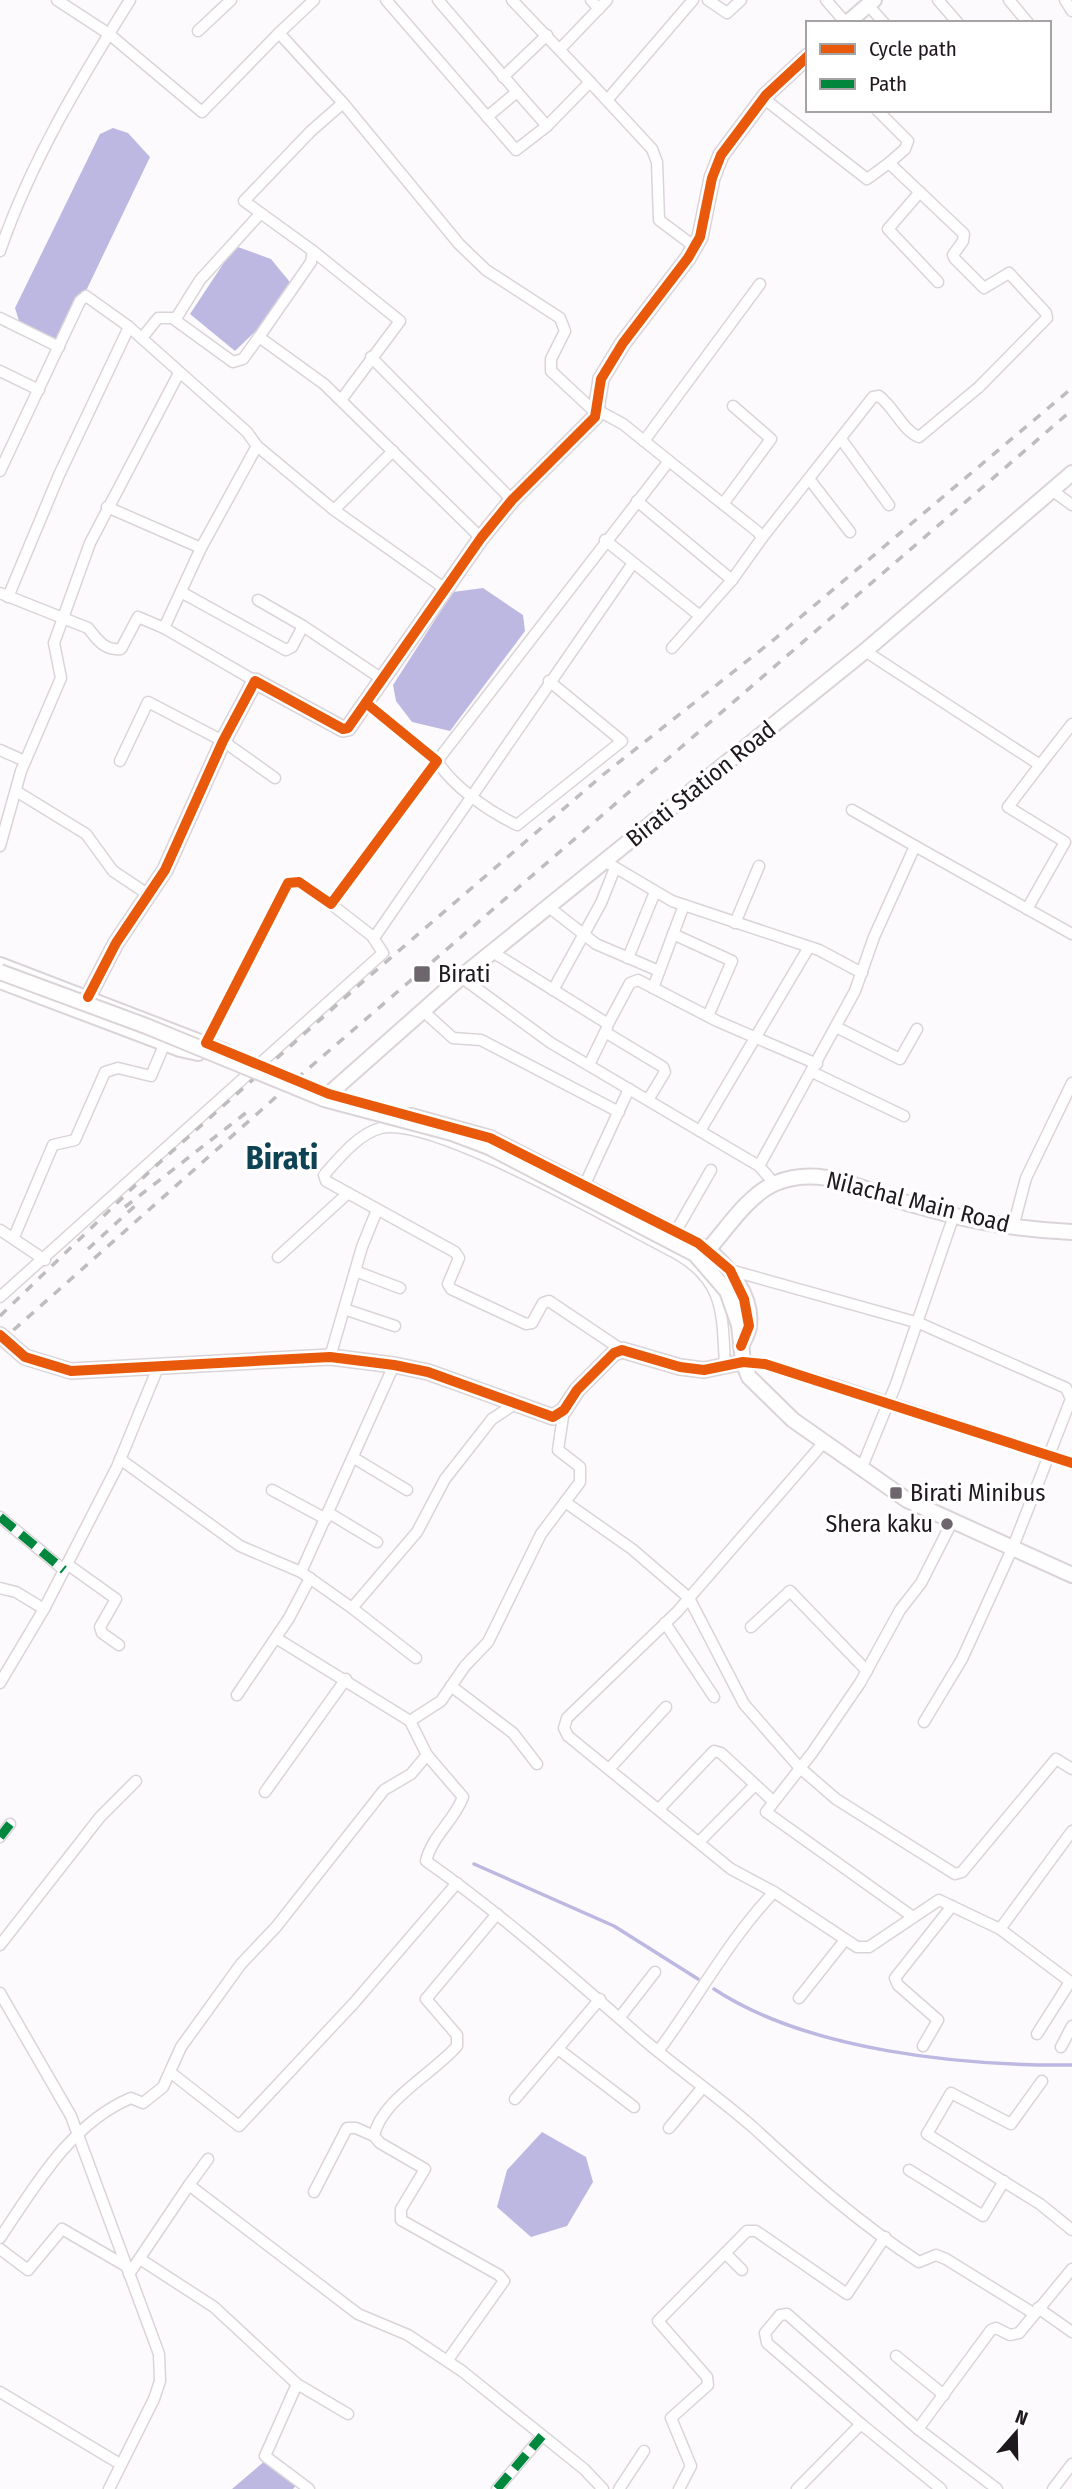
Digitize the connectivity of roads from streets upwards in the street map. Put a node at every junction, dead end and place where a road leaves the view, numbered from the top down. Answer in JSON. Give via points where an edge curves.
{"nodes":[{"id":1,"x":57,"y":0,"type":"edge"},
{"id":2,"x":130,"y":0,"type":"edge"},
{"id":3,"x":231,"y":0,"type":"edge"},
{"id":4,"x":314,"y":0,"type":"edge"},
{"id":5,"x":386,"y":0,"type":"edge"},
{"id":6,"x":438,"y":0,"type":"edge"},
{"id":7,"x":512,"y":0,"type":"edge"},
{"id":8,"x":592,"y":0,"type":"edge"},
{"id":9,"x":607,"y":0,"type":"edge"},
{"id":10,"x":693,"y":0,"type":"edge"},
{"id":11,"x":708,"y":0,"type":"edge"},
{"id":12,"x":741,"y":0,"type":"edge"},
{"id":13,"x":826,"y":0,"type":"edge"},
{"id":14,"x":938,"y":0,"type":"edge"},
{"id":15,"x":1009,"y":0,"type":"edge"},
{"id":16,"x":1065,"y":0,"type":"edge"},
{"id":17,"x":871,"y":3,"type":"edge"},
{"id":18,"x":599,"y":9,"type":"junction"},
{"id":19,"x":1072,"y":11,"type":"edge"},
{"id":20,"x":845,"y":21,"type":"edge"},
{"id":21,"x":849,"y":21,"type":"edge"},
{"id":22,"x":883,"y":21,"type":"edge"},
{"id":23,"x":956,"y":21,"type":"edge"},
{"id":24,"x":1026,"y":21,"type":"edge"},
{"id":25,"x":198,"y":32,"type":"dead end"},
{"id":26,"x":279,"y":33,"type":"junction"},
{"id":27,"x":109,"y":34,"type":"junction"},
{"id":28,"x":547,"y":35,"type":"junction"},
{"id":29,"x":560,"y":49,"type":"junction"},
{"id":30,"x":806,"y":58,"type":"edge"},
{"id":31,"x":503,"y":76,"type":"junction"},
{"id":32,"x":590,"y":82,"type":"junction"},
{"id":33,"x":517,"y":92,"type":"junction"},
{"id":34,"x":763,"y":98,"type":"junction"},
{"id":35,"x":608,"y":99,"type":"junction"},
{"id":36,"x":343,"y":103,"type":"junction"},
{"id":37,"x":879,"y":112,"type":"edge"},
{"id":38,"x":487,"y":117,"type":"junction"},
{"id":39,"x":547,"y":126,"type":"junction"},
{"id":40,"x":889,"y":163,"type":"junction"},
{"id":41,"x":920,"y":192,"type":"junction"},
{"id":42,"x":260,"y":214,"type":"junction"},
{"id":43,"x":3,"y":233,"type":"edge"},
{"id":44,"x":695,"y":247,"type":"junction"},
{"id":45,"x":0,"y":251,"type":"edge"},
{"id":46,"x":313,"y":251,"type":"junction"},
{"id":47,"x":938,"y":282,"type":"dead end"},
{"id":48,"x":760,"y":284,"type":"dead end"},
{"id":49,"x":0,"y":318,"type":"edge"},
{"id":50,"x":174,"y":318,"type":"junction"},
{"id":51,"x":129,"y":327,"type":"junction"},
{"id":52,"x":259,"y":337,"type":"junction"},
{"id":53,"x":142,"y":338,"type":"junction"},
{"id":54,"x":59,"y":347,"type":"junction"},
{"id":55,"x":371,"y":357,"type":"junction"},
{"id":56,"x":0,"y":371,"type":"edge"},
{"id":57,"x":179,"y":373,"type":"junction"},
{"id":58,"x":39,"y":390,"type":"junction"},
{"id":59,"x":341,"y":400,"type":"junction"},
{"id":60,"x":733,"y":406,"type":"dead end"},
{"id":61,"x":597,"y":411,"type":"junction"},
{"id":62,"x":841,"y":439,"type":"junction"},
{"id":63,"x":644,"y":440,"type":"junction"},
{"id":64,"x":257,"y":446,"type":"junction"},
{"id":65,"x":393,"y":451,"type":"junction"},
{"id":66,"x":669,"y":461,"type":"junction"},
{"id":67,"x":0,"y":471,"type":"edge"},
{"id":68,"x":1072,"y":473,"type":"edge"},
{"id":69,"x":810,"y":480,"type":"junction"},
{"id":70,"x":1053,"y":491,"type":"junction"},
{"id":71,"x":512,"y":500,"type":"junction"},
{"id":72,"x":637,"y":502,"type":"junction"},
{"id":73,"x":723,"y":504,"type":"junction"},
{"id":74,"x":889,"y":505,"type":"dead end"},
{"id":75,"x":1072,"y":505,"type":"edge"},
{"id":76,"x":107,"y":507,"type":"junction"},
{"id":77,"x":334,"y":510,"type":"junction"},
{"id":78,"x":850,"y":532,"type":"dead end"},
{"id":79,"x":481,"y":538,"type":"junction"},
{"id":80,"x":762,"y":538,"type":"junction"},
{"id":81,"x":605,"y":540,"type":"junction"},
{"id":82,"x":201,"y":548,"type":"junction"},
{"id":83,"x":633,"y":563,"type":"junction"},
{"id":84,"x":732,"y":580,"type":"junction"},
{"id":85,"x":444,"y":588,"type":"junction"},
{"id":86,"x":181,"y":592,"type":"junction"},
{"id":87,"x":4,"y":595,"type":"edge"},
{"id":88,"x":258,"y":600,"type":"dead end"},
{"id":89,"x":700,"y":616,"type":"junction"},
{"id":90,"x":62,"y":620,"type":"junction"},
{"id":91,"x":303,"y":626,"type":"junction"},
{"id":92,"x":164,"y":628,"type":"junction"},
{"id":93,"x":672,"y":648,"type":"dead end"},
{"id":94,"x":865,"y":651,"type":"junction"},
{"id":95,"x":382,"y":679,"type":"junction"},
{"id":96,"x":255,"y":681,"type":"junction"},
{"id":97,"x":549,"y":681,"type":"junction"},
{"id":98,"x":366,"y":703,"type":"junction"},
{"id":99,"x":1072,"y":723,"type":"edge"},
{"id":100,"x":223,"y":741,"type":"junction"},
{"id":101,"x":0,"y":750,"type":"edge"},
{"id":102,"x":25,"y":761,"type":"junction"},
{"id":103,"x":120,"y":761,"type":"dead end"},
{"id":104,"x":437,"y":761,"type":"junction"},
{"id":105,"x":1040,"y":765,"type":"junction"},
{"id":106,"x":275,"y":779,"type":"dead end"},
{"id":107,"x":16,"y":791,"type":"junction"},
{"id":108,"x":472,"y":795,"type":"junction"},
{"id":109,"x":852,"y":810,"type":"dead end"},
{"id":110,"x":0,"y":846,"type":"edge"},
{"id":111,"x":915,"y":846,"type":"junction"},
{"id":112,"x":610,"y":865,"type":"junction"},
{"id":113,"x":759,"y":866,"type":"dead end"},
{"id":114,"x":655,"y":892,"type":"junction"},
{"id":115,"x":149,"y":895,"type":"junction"},
{"id":116,"x":331,"y":904,"type":"junction"},
{"id":117,"x":684,"y":905,"type":"junction"},
{"id":118,"x":550,"y":908,"type":"junction"},
{"id":119,"x":1027,"y":909,"type":"junction"},
{"id":120,"x":735,"y":923,"type":"junction"},
{"id":121,"x":673,"y":934,"type":"junction"},
{"id":122,"x":1072,"y":934,"type":"edge"},
{"id":123,"x":372,"y":936,"type":"junction"},
{"id":124,"x":583,"y":936,"type":"junction"},
{"id":125,"x":809,"y":947,"type":"junction"},
{"id":126,"x":494,"y":953,"type":"junction"},
{"id":127,"x":628,"y":958,"type":"junction"},
{"id":128,"x":0,"y":965,"type":"edge"},
{"id":129,"x":659,"y":971,"type":"junction"},
{"id":130,"x":0,"y":972,"type":"edge"},
{"id":131,"x":862,"y":973,"type":"junction"},
{"id":132,"x":461,"y":977,"type":"junction"},
{"id":133,"x":0,"y":981,"type":"edge"},
{"id":134,"x":653,"y":988,"type":"junction"},
{"id":135,"x":553,"y":989,"type":"junction"},
{"id":136,"x":88,"y":997,"type":"junction"},
{"id":137,"x":422,"y":1010,"type":"junction"},
{"id":138,"x":708,"y":1016,"type":"junction"},
{"id":139,"x":836,"y":1027,"type":"junction"},
{"id":140,"x":606,"y":1028,"type":"junction"},
{"id":141,"x":917,"y":1029,"type":"dead end"},
{"id":142,"x":757,"y":1039,"type":"junction"},
{"id":143,"x":165,"y":1043,"type":"junction"},
{"id":144,"x":206,"y":1043,"type":"junction"},
{"id":145,"x":589,"y":1065,"type":"junction"},
{"id":146,"x":258,"y":1066,"type":"junction"},
{"id":147,"x":814,"y":1068,"type":"junction"},
{"id":148,"x":1072,"y":1083,"type":"edge"},
{"id":149,"x":629,"y":1089,"type":"junction"},
{"id":150,"x":329,"y":1094,"type":"junction"},
{"id":151,"x":648,"y":1100,"type":"junction"},
{"id":152,"x":618,"y":1112,"type":"junction"},
{"id":153,"x":904,"y":1116,"type":"dead end"},
{"id":154,"x":700,"y":1131,"type":"junction"},
{"id":155,"x":759,"y":1166,"type":"junction"},
{"id":156,"x":711,"y":1170,"type":"dead end"},
{"id":157,"x":584,"y":1184,"type":"junction"},
{"id":158,"x":774,"y":1184,"type":"junction"},
{"id":159,"x":347,"y":1194,"type":"junction"},
{"id":160,"x":377,"y":1210,"type":"junction"},
{"id":161,"x":954,"y":1215,"type":"junction"},
{"id":162,"x":1013,"y":1227,"type":"junction"},
{"id":163,"x":0,"y":1230,"type":"edge"},
{"id":164,"x":676,"y":1231,"type":"junction"},
{"id":165,"x":1072,"y":1232,"type":"edge"},
{"id":166,"x":14,"y":1237,"type":"junction"},
{"id":167,"x":708,"y":1250,"type":"junction"},
{"id":168,"x":278,"y":1257,"type":"dead end"},
{"id":169,"x":45,"y":1260,"type":"junction"},
{"id":170,"x":730,"y":1270,"type":"junction"},
{"id":171,"x":355,"y":1271,"type":"junction"},
{"id":172,"x":400,"y":1288,"type":"dead end"},
{"id":173,"x":0,"y":1297,"type":"edge"},
{"id":174,"x":344,"y":1309,"type":"junction"},
{"id":175,"x":919,"y":1323,"type":"junction"},
{"id":176,"x":395,"y":1326,"type":"dead end"},
{"id":177,"x":0,"y":1335,"type":"edge"},
{"id":178,"x":741,"y":1346,"type":"junction"},
{"id":179,"x":622,"y":1350,"type":"junction"},
{"id":180,"x":330,"y":1357,"type":"junction"},
{"id":181,"x":743,"y":1362,"type":"junction"},
{"id":182,"x":159,"y":1364,"type":"junction"},
{"id":183,"x":394,"y":1365,"type":"junction"},
{"id":184,"x":725,"y":1365,"type":"junction"},
{"id":185,"x":889,"y":1403,"type":"junction"},
{"id":186,"x":515,"y":1404,"type":"junction"},
{"id":187,"x":564,"y":1410,"type":"junction"},
{"id":188,"x":825,"y":1441,"type":"junction"},
{"id":189,"x":1048,"y":1453,"type":"junction"},
{"id":190,"x":354,"y":1458,"type":"junction"},
{"id":191,"x":120,"y":1459,"type":"junction"},
{"id":192,"x":1072,"y":1463,"type":"edge"},
{"id":193,"x":862,"y":1467,"type":"junction"},
{"id":194,"x":272,"y":1490,"type":"dead end"},
{"id":195,"x":407,"y":1490,"type":"dead end"},
{"id":196,"x":565,"y":1502,"type":"junction"},
{"id":197,"x":328,"y":1516,"type":"junction"},
{"id":198,"x":0,"y":1517,"type":"edge"},
{"id":199,"x":952,"y":1522,"type":"junction"},
{"id":200,"x":377,"y":1542,"type":"dead end"},
{"id":201,"x":1013,"y":1547,"type":"junction"},
{"id":202,"x":66,"y":1567,"type":"junction"},
{"id":203,"x":305,"y":1575,"type":"junction"},
{"id":204,"x":1072,"y":1575,"type":"edge"},
{"id":205,"x":0,"y":1588,"type":"edge"},
{"id":206,"x":689,"y":1598,"type":"junction"},
{"id":207,"x":44,"y":1608,"type":"junction"},
{"id":208,"x":352,"y":1608,"type":"junction"},
{"id":209,"x":665,"y":1623,"type":"junction"},
{"id":210,"x":751,"y":1627,"type":"dead end"},
{"id":211,"x":276,"y":1638,"type":"junction"},
{"id":212,"x":119,"y":1645,"type":"dead end"},
{"id":213,"x":415,"y":1658,"type":"dead end"},
{"id":214,"x":867,"y":1671,"type":"junction"},
{"id":215,"x":345,"y":1679,"type":"junction"},
{"id":216,"x":0,"y":1684,"type":"edge"},
{"id":217,"x":451,"y":1686,"type":"junction"},
{"id":218,"x":237,"y":1695,"type":"dead end"},
{"id":219,"x":714,"y":1696,"type":"dead end"},
{"id":220,"x":667,"y":1707,"type":"dead end"},
{"id":221,"x":410,"y":1721,"type":"junction"},
{"id":222,"x":924,"y":1723,"type":"dead end"},
{"id":223,"x":427,"y":1755,"type":"junction"},
{"id":224,"x":537,"y":1765,"type":"dead end"},
{"id":225,"x":799,"y":1767,"type":"junction"},
{"id":226,"x":609,"y":1769,"type":"junction"},
{"id":227,"x":1072,"y":1769,"type":"edge"},
{"id":228,"x":136,"y":1781,"type":"dead end"},
{"id":229,"x":755,"y":1785,"type":"junction"},
{"id":230,"x":265,"y":1792,"type":"dead end"},
{"id":231,"x":773,"y":1801,"type":"junction"},
{"id":232,"x":659,"y":1810,"type":"junction"},
{"id":233,"x":10,"y":1825,"type":"dead end"},
{"id":234,"x":1072,"y":1831,"type":"edge"},
{"id":235,"x":0,"y":1837,"type":"edge"},
{"id":236,"x":699,"y":1842,"type":"junction"},
{"id":237,"x":457,"y":1883,"type":"junction"},
{"id":238,"x":774,"y":1892,"type":"junction"},
{"id":239,"x":952,"y":1906,"type":"junction"},
{"id":240,"x":498,"y":1914,"type":"junction"},
{"id":241,"x":913,"y":1917,"type":"junction"},
{"id":242,"x":1000,"y":1929,"type":"junction"},
{"id":243,"x":845,"y":1940,"type":"junction"},
{"id":244,"x":0,"y":1945,"type":"edge"},
{"id":245,"x":655,"y":1972,"type":"dead end"},
{"id":246,"x":1071,"y":1982,"type":"edge"},
{"id":247,"x":0,"y":1993,"type":"edge"},
{"id":248,"x":600,"y":1998,"type":"junction"},
{"id":249,"x":799,"y":1998,"type":"dead end"},
{"id":250,"x":620,"y":2017,"type":"junction"},
{"id":251,"x":1072,"y":2026,"type":"edge"},
{"id":252,"x":1037,"y":2034,"type":"dead end"},
{"id":253,"x":923,"y":2046,"type":"dead end"},
{"id":254,"x":1061,"y":2047,"type":"dead end"},
{"id":255,"x":558,"y":2049,"type":"junction"},
{"id":256,"x":659,"y":2050,"type":"junction"},
{"id":257,"x":170,"y":2072,"type":"junction"},
{"id":258,"x":1042,"y":2081,"type":"dead end"},
{"id":259,"x":703,"y":2087,"type":"junction"},
{"id":260,"x":514,"y":2099,"type":"dead end"},
{"id":261,"x":634,"y":2107,"type":"dead end"},
{"id":262,"x":669,"y":2128,"type":"dead end"},
{"id":263,"x":78,"y":2134,"type":"junction"},
{"id":264,"x":374,"y":2136,"type":"junction"},
{"id":265,"x":208,"y":2158,"type":"dead end"},
{"id":266,"x":909,"y":2170,"type":"dead end"},
{"id":267,"x":1004,"y":2181,"type":"junction"},
{"id":268,"x":189,"y":2185,"type":"junction"},
{"id":269,"x":314,"y":2192,"type":"dead end"},
{"id":270,"x":1072,"y":2231,"type":"edge"},
{"id":271,"x":885,"y":2237,"type":"junction"},
{"id":272,"x":0,"y":2238,"type":"edge"},
{"id":273,"x":0,"y":2249,"type":"edge"},
{"id":274,"x":726,"y":2254,"type":"junction"},
{"id":275,"x":139,"y":2259,"type":"junction"},
{"id":276,"x":1072,"y":2269,"type":"edge"},
{"id":277,"x":128,"y":2270,"type":"junction"},
{"id":278,"x":742,"y":2270,"type":"dead end"},
{"id":279,"x":1035,"y":2311,"type":"junction"},
{"id":280,"x":1072,"y":2332,"type":"edge"},
{"id":281,"x":896,"y":2356,"type":"dead end"},
{"id":282,"x":447,"y":2361,"type":"junction"},
{"id":283,"x":298,"y":2384,"type":"junction"},
{"id":284,"x":0,"y":2392,"type":"edge"},
{"id":285,"x":944,"y":2395,"type":"junction"},
{"id":286,"x":348,"y":2414,"type":"dead end"},
{"id":287,"x":861,"y":2424,"type":"junction"},
{"id":288,"x":918,"y":2429,"type":"junction"},
{"id":289,"x":542,"y":2436,"type":"junction"},
{"id":290,"x":644,"y":2451,"type":"dead end"},
{"id":291,"x":120,"y":2464,"type":"junction"},
{"id":292,"x":1072,"y":2464,"type":"edge"},
{"id":293,"x":111,"y":2488,"type":"edge"},
{"id":294,"x":309,"y":2489,"type":"edge"},
{"id":295,"x":497,"y":2489,"type":"edge"},
{"id":296,"x":603,"y":2489,"type":"edge"},
{"id":297,"x":619,"y":2489,"type":"edge"},
{"id":298,"x":680,"y":2489,"type":"edge"},
{"id":299,"x":797,"y":2489,"type":"edge"},
{"id":300,"x":941,"y":2489,"type":"edge"},
{"id":301,"x":997,"y":2489,"type":"edge"},
{"id":302,"x":1053,"y":2489,"type":"edge"}],
"edges":[{"from":1,"to":27,"type":"street"},
{"from":2,"to":27,"type":"street"},
{"from":3,"to":25,"type":"street"},
{"from":4,"to":26,"type":"street"},
{"from":5,"to":38,"type":"street"},
{"from":6,"to":31,"type":"street"},
{"from":7,"to":28,"type":"street"},
{"from":8,"to":18,"type":"street"},
{"from":9,"to":18,"type":"street"},
{"from":10,"to":35,"type":"street"},
{"from":11,"to":12,"type":"street","via":[[727,13]]},
{"from":13,"to":20,"type":"street"},
{"from":14,"to":23,"type":"street"},
{"from":15,"to":24,"type":"street"},
{"from":16,"to":19,"type":"street"},
{"from":17,"to":21,"type":"street"},
{"from":17,"to":22,"type":"street"},
{"from":18,"to":29,"type":"street"},
{"from":26,"to":27,"type":"street","via":[[202,112]]},
{"from":26,"to":36,"type":"street"},
{"from":27,"to":43,"type":"street","via":[[31,172]]},
{"from":28,"to":29,"type":"street"},
{"from":28,"to":31,"type":"street"},
{"from":29,"to":32,"type":"street"},
{"from":30,"to":34,"type":"street"},
{"from":31,"to":33,"type":"street"},
{"from":32,"to":35,"type":"street"},
{"from":32,"to":39,"type":"street"},
{"from":33,"to":38,"type":"street"},
{"from":33,"to":39,"type":"street"},
{"from":34,"to":40,"type":"street","via":[[867,178]]},
{"from":34,"to":44,"type":"street","via":[[716,167]]},
{"from":35,"to":44,"type":"street","via":[[652,149],[657,162],[659,220]]},
{"from":36,"to":42,"type":"street","via":[[245,199]]},
{"from":36,"to":61,"type":"street","via":[[459,244],[486,270],[560,318],[565,331],[551,359],[551,371]]},
{"from":37,"to":40,"type":"street","via":[[908,141]]},
{"from":38,"to":39,"type":"street","via":[[516,150]]},
{"from":40,"to":41,"type":"street"},
{"from":41,"to":47,"type":"street","via":[[887,226]]},
{"from":41,"to":62,"type":"street","via":[[964,234],[953,255],[982,286],[986,288],[1009,273],[1047,318],[922,436],[912,434],[890,405],[875,396]]},
{"from":42,"to":46,"type":"street"},
{"from":42,"to":50,"type":"street","via":[[200,280]]},
{"from":43,"to":45,"type":"street"},
{"from":44,"to":61,"type":"street","via":[[601,379]]},
{"from":46,"to":52,"type":"street","via":[[311,262]]},
{"from":46,"to":55,"type":"street","via":[[400,321]]},
{"from":48,"to":63,"type":"street"},
{"from":49,"to":54,"type":"street"},
{"from":50,"to":52,"type":"street","via":[[233,362],[243,359]]},
{"from":50,"to":53,"type":"street","via":[[158,318]]},
{"from":51,"to":53,"type":"street"},
{"from":51,"to":54,"type":"street","via":[[86,296]]},
{"from":51,"to":87,"type":"street"},
{"from":52,"to":59,"type":"street"},
{"from":53,"to":57,"type":"street"},
{"from":54,"to":58,"type":"street"},
{"from":55,"to":59,"type":"street"},
{"from":55,"to":71,"type":"street"},
{"from":56,"to":58,"type":"street"},
{"from":57,"to":64,"type":"street"},
{"from":57,"to":76,"type":"street"},
{"from":58,"to":67,"type":"street"},
{"from":59,"to":65,"type":"street"},
{"from":60,"to":73,"type":"street","via":[[771,439]]},
{"from":61,"to":63,"type":"street"},
{"from":61,"to":71,"type":"street"},
{"from":62,"to":69,"type":"street"},
{"from":62,"to":74,"type":"street"},
{"from":63,"to":66,"type":"street"},
{"from":64,"to":77,"type":"street"},
{"from":64,"to":82,"type":"street"},
{"from":65,"to":77,"type":"street"},
{"from":65,"to":79,"type":"street"},
{"from":66,"to":72,"type":"street"},
{"from":66,"to":73,"type":"street"},
{"from":68,"to":70,"type":"street","name":"Birati Station Road"},
{"from":69,"to":78,"type":"street"},
{"from":69,"to":80,"type":"street"},
{"from":70,"to":75,"type":"street"},
{"from":70,"to":94,"type":"street","name":"Birati Station Road"},
{"from":71,"to":79,"type":"street"},
{"from":72,"to":81,"type":"street"},
{"from":72,"to":84,"type":"street"},
{"from":73,"to":80,"type":"street"},
{"from":76,"to":82,"type":"street"},
{"from":76,"to":90,"type":"street"},
{"from":77,"to":85,"type":"street"},
{"from":79,"to":85,"type":"street"},
{"from":80,"to":84,"type":"street"},
{"from":81,"to":83,"type":"street"},
{"from":81,"to":104,"type":"street"},
{"from":82,"to":86,"type":"street"},
{"from":83,"to":89,"type":"street"},
{"from":83,"to":97,"type":"street"},
{"from":84,"to":89,"type":"street"},
{"from":85,"to":95,"type":"street"},
{"from":86,"to":91,"type":"street","via":[[286,650]]},
{"from":86,"to":92,"type":"street"},
{"from":87,"to":90,"type":"street"},
{"from":88,"to":91,"type":"street"},
{"from":89,"to":93,"type":"street"},
{"from":90,"to":92,"type":"street","via":[[88,628],[95,641],[118,650],[136,618]]},
{"from":90,"to":102,"type":"street","via":[[54,647],[61,678]]},
{"from":91,"to":95,"type":"street"},
{"from":92,"to":96,"type":"street"},
{"from":94,"to":105,"type":"street"},
{"from":94,"to":112,"type":"street","name":"Birati Station Road"},
{"from":95,"to":98,"type":"street"},
{"from":96,"to":98,"type":"street","via":[[343,729]]},
{"from":96,"to":100,"type":"street"},
{"from":97,"to":108,"type":"street"},
{"from":97,"to":108,"type":"street","via":[[622,741],[519,825]]},
{"from":98,"to":104,"type":"street"},
{"from":99,"to":105,"type":"street"},
{"from":100,"to":103,"type":"street","via":[[148,702]]},
{"from":100,"to":106,"type":"street"},
{"from":100,"to":115,"type":"street","via":[[176,848]]},
{"from":101,"to":102,"type":"street"},
{"from":102,"to":107,"type":"street"},
{"from":104,"to":108,"type":"street"},
{"from":104,"to":116,"type":"street"},
{"from":105,"to":119,"type":"street","via":[[1008,807],[1065,842]]},
{"from":107,"to":110,"type":"street"},
{"from":107,"to":115,"type":"street","via":[[86,834],[113,871]]},
{"from":108,"to":123,"type":"street"},
{"from":109,"to":111,"type":"street"},
{"from":111,"to":119,"type":"street"},
{"from":111,"to":131,"type":"street"},
{"from":112,"to":114,"type":"street"},
{"from":112,"to":118,"type":"street","name":"Birati Station Road"},
{"from":112,"to":124,"type":"street"},
{"from":113,"to":120,"type":"street"},
{"from":114,"to":117,"type":"street"},
{"from":114,"to":127,"type":"street"},
{"from":115,"to":136,"type":"street"},
{"from":116,"to":123,"type":"street"},
{"from":116,"to":144,"type":"street","via":[[299,883],[288,883]]},
{"from":117,"to":120,"type":"street"},
{"from":117,"to":121,"type":"street"},
{"from":118,"to":124,"type":"street"},
{"from":118,"to":126,"type":"street","name":"Birati Station Road"},
{"from":119,"to":122,"type":"street"},
{"from":120,"to":125,"type":"street"},
{"from":121,"to":129,"type":"street"},
{"from":121,"to":138,"type":"street","via":[[732,961]]},
{"from":123,"to":146,"type":"street","via":[[383,953]]},
{"from":124,"to":127,"type":"street"},
{"from":124,"to":135,"type":"street"},
{"from":125,"to":131,"type":"street"},
{"from":125,"to":142,"type":"street"},
{"from":126,"to":132,"type":"street","name":"Birati Station Road"},
{"from":126,"to":135,"type":"street"},
{"from":127,"to":129,"type":"street"},
{"from":128,"to":136,"type":"street"},
{"from":129,"to":134,"type":"street"},
{"from":130,"to":178,"type":"street","bridge":true,"via":[[324,1099],[489,1147],[695,1254],[727,1291]]},
{"from":131,"to":139,"type":"street"},
{"from":132,"to":137,"type":"street","name":"Birati Station Road"},
{"from":132,"to":145,"type":"street"},
{"from":133,"to":143,"type":"street"},
{"from":134,"to":138,"type":"street"},
{"from":134,"to":140,"type":"street","via":[[632,981]]},
{"from":135,"to":140,"type":"street"},
{"from":136,"to":144,"type":"street"},
{"from":137,"to":150,"type":"street","name":"Birati Station Road"},
{"from":137,"to":152,"type":"street","via":[[453,1038],[481,1040]]},
{"from":138,"to":142,"type":"street"},
{"from":139,"to":141,"type":"street","via":[[900,1059]]},
{"from":139,"to":147,"type":"street"},
{"from":140,"to":145,"type":"street"},
{"from":140,"to":151,"type":"street","via":[[663,1067],[664,1076]]},
{"from":142,"to":147,"type":"street"},
{"from":142,"to":154,"type":"street"},
{"from":143,"to":144,"type":"street","via":[[201,1052]]},
{"from":143,"to":166,"type":"street","via":[[151,1076],[118,1068],[105,1072],[75,1140],[53,1145]]},
{"from":144,"to":146,"type":"street"},
{"from":145,"to":149,"type":"street"},
{"from":146,"to":150,"type":"street"},
{"from":146,"to":169,"type":"street"},
{"from":147,"to":153,"type":"street"},
{"from":147,"to":155,"type":"street"},
{"from":148,"to":162,"type":"street","via":[[1027,1178]]},
{"from":149,"to":151,"type":"street"},
{"from":149,"to":152,"type":"street"},
{"from":150,"to":157,"type":"street","via":[[478,1133]]},
{"from":151,"to":154,"type":"street"},
{"from":152,"to":157,"type":"street"},
{"from":154,"to":155,"type":"street"},
{"from":155,"to":158,"type":"street"},
{"from":156,"to":164,"type":"street"},
{"from":157,"to":164,"type":"street"},
{"from":158,"to":161,"type":"street","name":"Nilachal Main Road","via":[[802,1176],[839,1178]]},
{"from":158,"to":167,"type":"street","name":"Nilachal Main Road","via":[[750,1202]]},
{"from":159,"to":160,"type":"street"},
{"from":159,"to":168,"type":"street"},
{"from":159,"to":184,"type":"street","via":[[324,1180],[324,1175],[362,1138],[383,1128],[410,1130],[499,1162],[698,1268],[718,1297]]},
{"from":160,"to":171,"type":"street"},
{"from":160,"to":179,"type":"street","via":[[457,1255],[448,1284],[451,1289],[526,1324],[532,1323],[549,1301]]},
{"from":161,"to":162,"type":"street","name":"Nilachal Main Road"},
{"from":161,"to":175,"type":"street"},
{"from":162,"to":165,"type":"street","name":"Nilachal Main Road"},
{"from":163,"to":166,"type":"street"},
{"from":164,"to":167,"type":"street"},
{"from":166,"to":169,"type":"street"},
{"from":167,"to":170,"type":"street"},
{"from":169,"to":173,"type":"street"},
{"from":170,"to":175,"type":"street"},
{"from":170,"to":178,"type":"street","via":[[747,1311],[749,1326]]},
{"from":171,"to":172,"type":"street"},
{"from":171,"to":174,"type":"street"},
{"from":174,"to":176,"type":"street"},
{"from":174,"to":180,"type":"street"},
{"from":175,"to":185,"type":"street"},
{"from":175,"to":189,"type":"street","via":[[1066,1388],[1071,1399]]},
{"from":177,"to":182,"type":"street","via":[[25,1357],[54,1368],[71,1371]]},
{"from":178,"to":181,"type":"street"},
{"from":179,"to":184,"type":"street","via":[[680,1367],[704,1370]]},
{"from":179,"to":187,"type":"street","via":[[577,1390]]},
{"from":180,"to":182,"type":"street"},
{"from":180,"to":183,"type":"street"},
{"from":181,"to":184,"type":"street"},
{"from":181,"to":185,"type":"street","via":[[765,1364]]},
{"from":181,"to":188,"type":"street","via":[[758,1388]]},
{"from":182,"to":191,"type":"street"},
{"from":183,"to":186,"type":"street","via":[[428,1372]]},
{"from":183,"to":190,"type":"street"},
{"from":185,"to":189,"type":"street"},
{"from":185,"to":193,"type":"street"},
{"from":186,"to":187,"type":"street","via":[[553,1417]]},
{"from":186,"to":208,"type":"street","via":[[492,1419],[445,1479],[417,1532]]},
{"from":187,"to":196,"type":"street","via":[[558,1450],[580,1467],[582,1474]]},
{"from":188,"to":193,"type":"street"},
{"from":188,"to":206,"type":"street"},
{"from":189,"to":192,"type":"street"},
{"from":189,"to":201,"type":"street"},
{"from":190,"to":195,"type":"street"},
{"from":190,"to":197,"type":"street"},
{"from":191,"to":202,"type":"street"},
{"from":191,"to":203,"type":"street","via":[[240,1546]]},
{"from":193,"to":199,"type":"street","via":[[907,1500]]},
{"from":194,"to":197,"type":"street"},
{"from":196,"to":206,"type":"street","via":[[632,1549]]},
{"from":196,"to":217,"type":"street","via":[[541,1534],[488,1642]]},
{"from":197,"to":200,"type":"street"},
{"from":197,"to":203,"type":"street"},
{"from":198,"to":202,"type":"street"},
{"from":199,"to":201,"type":"street"},
{"from":199,"to":214,"type":"street"},
{"from":201,"to":204,"type":"street"},
{"from":201,"to":222,"type":"street","via":[[962,1659]]},
{"from":202,"to":207,"type":"street"},
{"from":202,"to":212,"type":"street","via":[[116,1599],[100,1628]]},
{"from":203,"to":208,"type":"street"},
{"from":203,"to":211,"type":"street"},
{"from":205,"to":207,"type":"street"},
{"from":206,"to":209,"type":"street"},
{"from":206,"to":225,"type":"street","via":[[744,1704]]},
{"from":207,"to":216,"type":"street"},
{"from":208,"to":213,"type":"street"},
{"from":209,"to":219,"type":"street"},
{"from":209,"to":226,"type":"street","via":[[563,1724],[568,1735]]},
{"from":210,"to":214,"type":"street","via":[[790,1591]]},
{"from":211,"to":215,"type":"street"},
{"from":211,"to":218,"type":"street"},
{"from":214,"to":225,"type":"street"},
{"from":215,"to":221,"type":"street"},
{"from":215,"to":230,"type":"street"},
{"from":217,"to":221,"type":"street","via":[[441,1702]]},
{"from":217,"to":224,"type":"street","via":[[513,1733]]},
{"from":220,"to":226,"type":"street"},
{"from":221,"to":223,"type":"street"},
{"from":223,"to":237,"type":"street","via":[[463,1797],[457,1813],[429,1847],[426,1861]]},
{"from":223,"to":257,"type":"street","via":[[411,1774],[384,1790],[276,1927],[241,1964],[181,2047]]},
{"from":225,"to":227,"type":"street","via":[[836,1799],[958,1875],[1056,1759]]},
{"from":225,"to":231,"type":"street"},
{"from":226,"to":232,"type":"street"},
{"from":228,"to":244,"type":"street","via":[[79,1844]]},
{"from":229,"to":231,"type":"street"},
{"from":229,"to":232,"type":"street","via":[[714,1751]]},
{"from":229,"to":236,"type":"street"},
{"from":231,"to":241,"type":"street","via":[[766,1812]]},
{"from":232,"to":236,"type":"street"},
{"from":233,"to":235,"type":"street"},
{"from":234,"to":242,"type":"street"},
{"from":236,"to":238,"type":"street","via":[[731,1869]]},
{"from":237,"to":240,"type":"street"},
{"from":237,"to":257,"type":"street","via":[[239,2126]]},
{"from":238,"to":243,"type":"street"},
{"from":238,"to":256,"type":"street","via":[[749,1918]]},
{"from":239,"to":241,"type":"street","via":[[939,1900]]},
{"from":239,"to":242,"type":"street"},
{"from":239,"to":253,"type":"street","via":[[895,1978],[938,2020]]},
{"from":240,"to":248,"type":"street"},
{"from":240,"to":264,"type":"street","via":[[426,1999],[457,2035],[457,2046],[390,2107]]},
{"from":241,"to":243,"type":"street","via":[[869,1947]]},
{"from":242,"to":246,"type":"street"},
{"from":243,"to":249,"type":"street"},
{"from":245,"to":250,"type":"street"},
{"from":246,"to":252,"type":"street"},
{"from":247,"to":263,"type":"street"},
{"from":248,"to":250,"type":"street"},
{"from":248,"to":255,"type":"street"},
{"from":250,"to":256,"type":"street"},
{"from":251,"to":254,"type":"street"},
{"from":255,"to":260,"type":"street"},
{"from":255,"to":261,"type":"street"},
{"from":256,"to":259,"type":"street"},
{"from":257,"to":263,"type":"street","via":[[163,2087],[143,2103],[131,2098],[120,2103]]},
{"from":258,"to":267,"type":"street","via":[[1011,2124],[951,2092],[927,2134]]},
{"from":259,"to":262,"type":"street"},
{"from":259,"to":271,"type":"street","via":[[827,2196]]},
{"from":263,"to":272,"type":"street","via":[[48,2168]]},
{"from":263,"to":277,"type":"street"},
{"from":264,"to":269,"type":"street","via":[[347,2128]]},
{"from":264,"to":282,"type":"street","via":[[425,2169],[398,2214],[401,2220],[504,2281]]},
{"from":265,"to":268,"type":"street"},
{"from":266,"to":267,"type":"street","via":[[983,2216]]},
{"from":267,"to":270,"type":"street"},
{"from":268,"to":275,"type":"street"},
{"from":268,"to":282,"type":"street","via":[[358,2314],[408,2335]]},
{"from":271,"to":274,"type":"street","via":[[847,2294],[756,2231],[747,2231]]},
{"from":271,"to":279,"type":"street","via":[[919,2262],[936,2255],[946,2259]]},
{"from":273,"to":277,"type":"street","via":[[28,2270],[62,2229]]},
{"from":274,"to":278,"type":"street"},
{"from":274,"to":298,"type":"street","via":[[658,2321],[707,2377],[708,2385],[671,2418],[691,2466]]},
{"from":275,"to":277,"type":"street"},
{"from":275,"to":283,"type":"street","via":[[214,2308]]},
{"from":276,"to":279,"type":"street"},
{"from":277,"to":291,"type":"street","via":[[159,2354],[160,2381]]},
{"from":279,"to":280,"type":"street"},
{"from":279,"to":285,"type":"street","via":[[1014,2335],[991,2330]]},
{"from":281,"to":285,"type":"street"},
{"from":282,"to":289,"type":"street"},
{"from":283,"to":286,"type":"street"},
{"from":283,"to":294,"type":"street","via":[[265,2456]]},
{"from":284,"to":291,"type":"street"},
{"from":285,"to":288,"type":"street"},
{"from":287,"to":288,"type":"street","via":[[767,2343],[765,2333],[780,2315],[788,2314]]},
{"from":287,"to":299,"type":"street"},
{"from":287,"to":300,"type":"street"},
{"from":288,"to":301,"type":"street"},
{"from":289,"to":295,"type":"street"},
{"from":289,"to":296,"type":"street"},
{"from":290,"to":297,"type":"street"},
{"from":291,"to":293,"type":"street"},
{"from":292,"to":302,"type":"street"}]}
